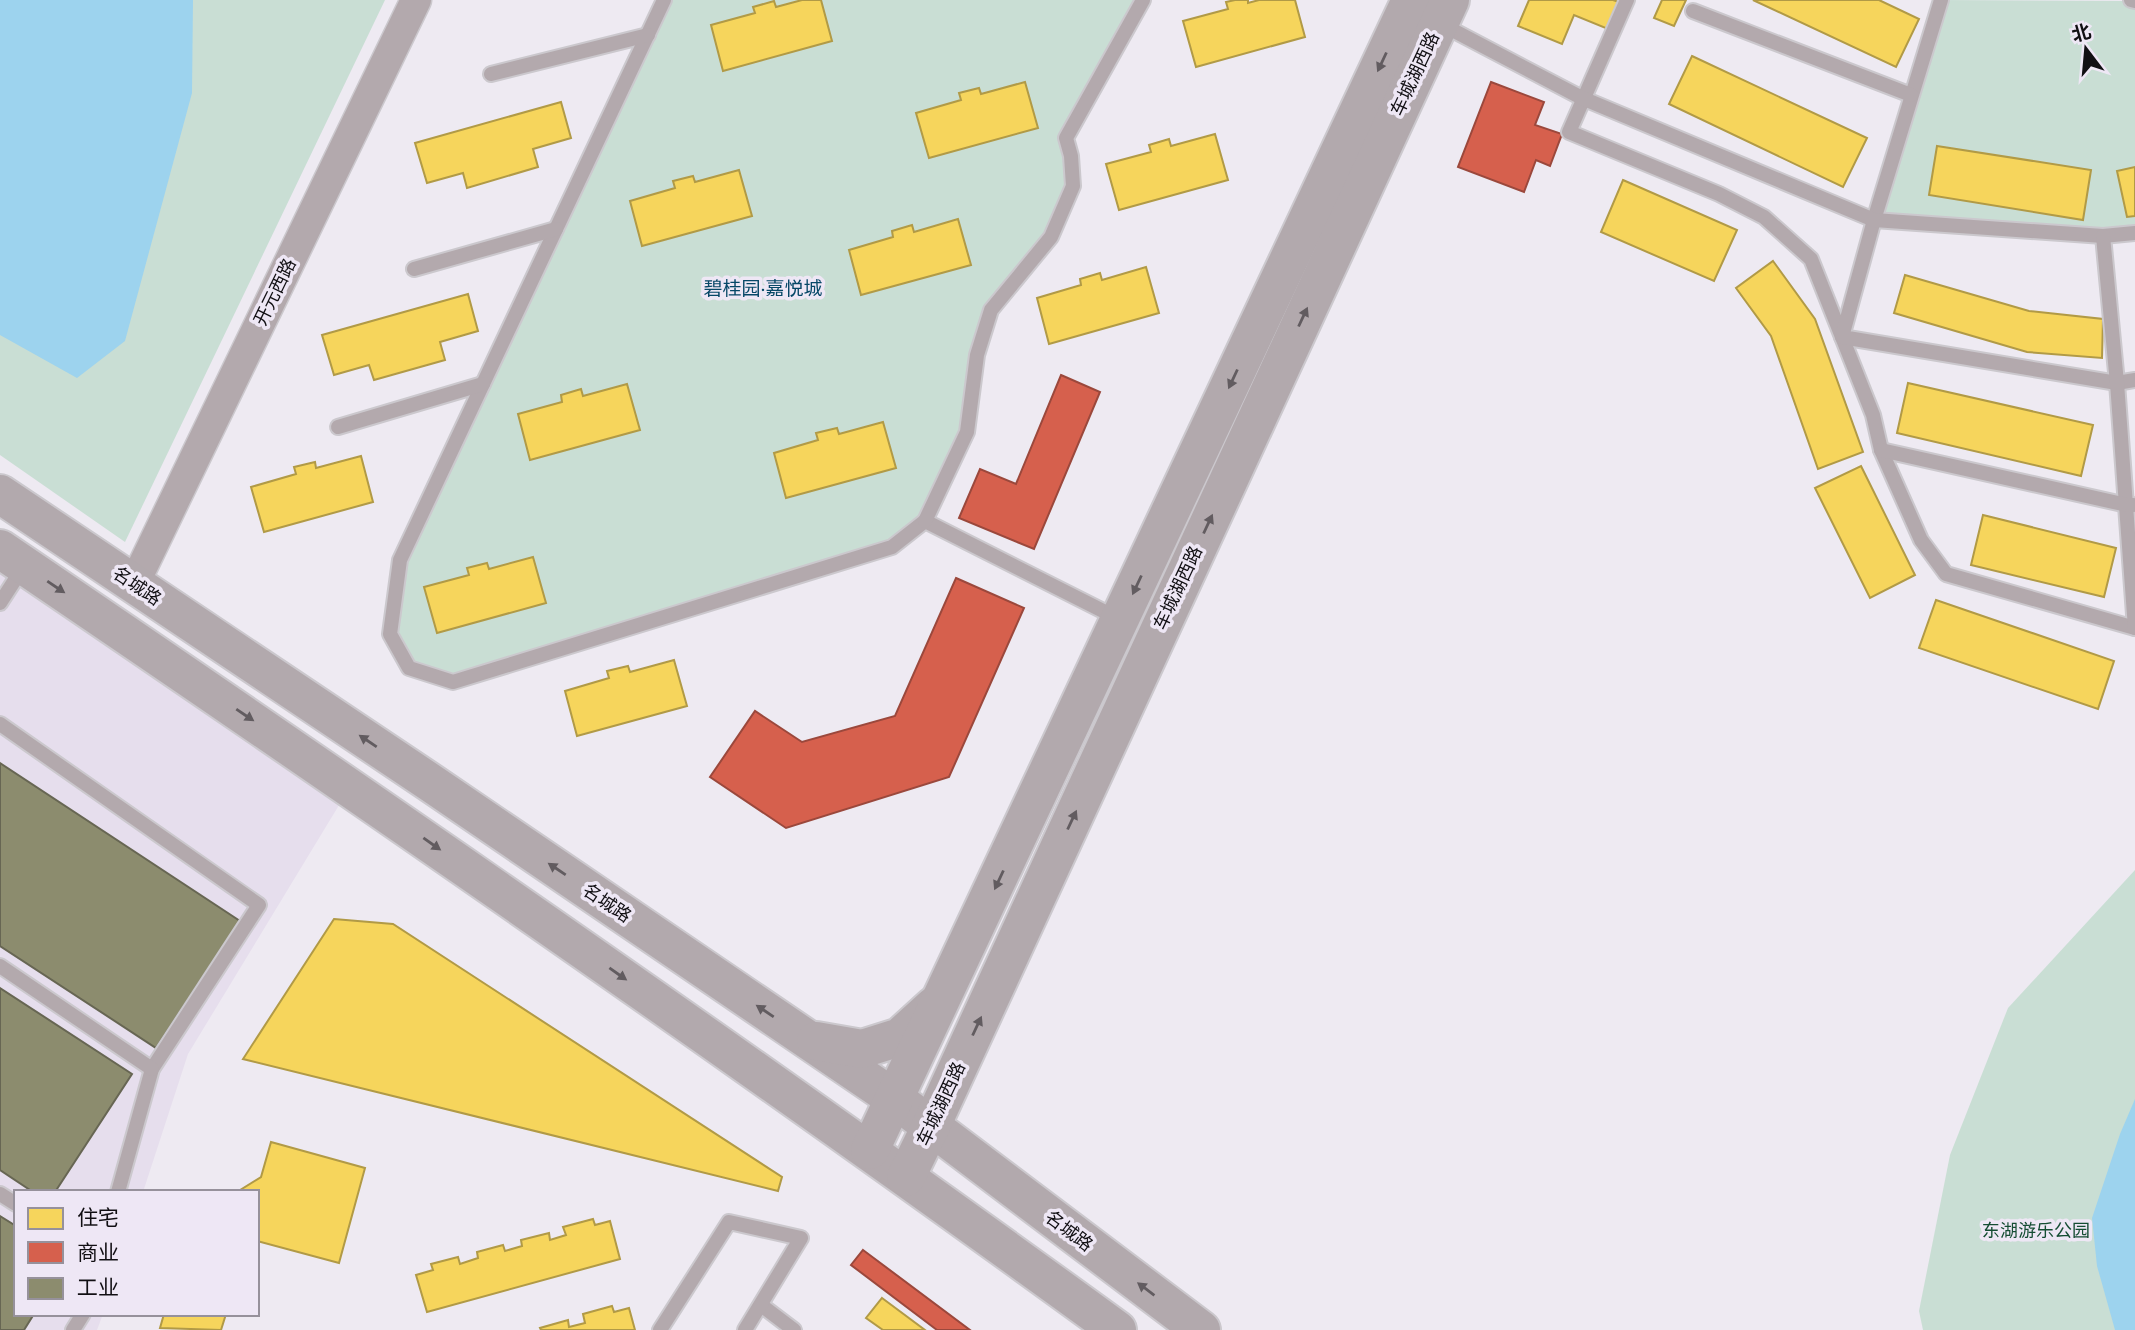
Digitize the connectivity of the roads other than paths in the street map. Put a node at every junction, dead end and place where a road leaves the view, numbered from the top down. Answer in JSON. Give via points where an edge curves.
{"nodes":[{"id":1,"x":416,"y":0,"type":"edge"},
{"id":2,"x":664,"y":0,"type":"edge"},
{"id":3,"x":1143,"y":0,"type":"edge"},
{"id":4,"x":1627,"y":0,"type":"edge"},
{"id":5,"x":1941,"y":0,"type":"edge"},
{"id":6,"x":1433,"y":7,"type":"edge"},
{"id":7,"x":1693,"y":11,"type":"dead end"},
{"id":8,"x":648,"y":34,"type":"junction"},
{"id":9,"x":491,"y":74,"type":"dead end"},
{"id":10,"x":1911,"y":95,"type":"junction"},
{"id":11,"x":1582,"y":98,"type":"junction"},
{"id":12,"x":1874,"y":220,"type":"junction"},
{"id":13,"x":556,"y":229,"type":"junction"},
{"id":14,"x":2135,"y":233,"type":"edge"},
{"id":15,"x":2103,"y":236,"type":"junction"},
{"id":16,"x":414,"y":269,"type":"dead end"},
{"id":17,"x":1842,"y":337,"type":"junction"},
{"id":18,"x":2135,"y":380,"type":"edge"},
{"id":19,"x":2118,"y":383,"type":"junction"},
{"id":20,"x":483,"y":384,"type":"junction"},
{"id":21,"x":338,"y":427,"type":"dead end"},
{"id":22,"x":1881,"y":450,"type":"junction"},
{"id":23,"x":0,"y":494,"type":"edge"},
{"id":24,"x":2131,"y":505,"type":"edge"},
{"id":25,"x":925,"y":521,"type":"junction"},
{"id":26,"x":12,"y":557,"type":"edge"},
{"id":27,"x":134,"y":584,"type":"junction"},
{"id":28,"x":0,"y":603,"type":"edge"},
{"id":29,"x":1120,"y":620,"type":"junction"},
{"id":30,"x":2135,"y":628,"type":"edge"},
{"id":31,"x":0,"y":724,"type":"edge"},
{"id":32,"x":0,"y":965,"type":"edge"},
{"id":33,"x":943,"y":998,"type":"junction"},
{"id":34,"x":806,"y":1039,"type":"junction"},
{"id":35,"x":962,"y":1060,"type":"junction"},
{"id":36,"x":152,"y":1069,"type":"junction"},
{"id":37,"x":895,"y":1099,"type":"junction"},
{"id":38,"x":931,"y":1126,"type":"junction"},
{"id":39,"x":870,"y":1150,"type":"junction"},
{"id":40,"x":906,"y":1177,"type":"junction"},
{"id":41,"x":1000,"y":1179,"type":"junction"},
{"id":42,"x":119,"y":1190,"type":"edge"},
{"id":43,"x":761,"y":1305,"type":"junction"},
{"id":44,"x":660,"y":1330,"type":"edge"},
{"id":45,"x":746,"y":1330,"type":"edge"},
{"id":46,"x":794,"y":1330,"type":"edge"},
{"id":47,"x":1116,"y":1330,"type":"edge"},
{"id":48,"x":1201,"y":1330,"type":"edge"}],
"edges":[{"from":1,"to":27,"type":"street","name":"开元西路"},
{"from":2,"to":8,"type":"lane"},
{"from":3,"to":25,"type":"lane","via":[[1066,138],[1073,186],[1051,237],[991,310],[977,355],[967,432]]},
{"from":4,"to":11,"type":"lane"},
{"from":5,"to":10,"type":"lane"},
{"from":6,"to":11,"type":"lane"},
{"from":6,"to":29,"type":"street","name":"车城湖西路","one_way":true},
{"from":35,"to":6,"type":"street","name":"车城湖西路","one_way":true},
{"from":7,"to":10,"type":"lane"},
{"from":8,"to":9,"type":"lane"},
{"from":8,"to":13,"type":"lane"},
{"from":10,"to":12,"type":"lane"},
{"from":11,"to":12,"type":"lane"},
{"from":11,"to":17,"type":"lane","via":[[1569,132],[1764,217],[1811,259]]},
{"from":12,"to":15,"type":"lane"},
{"from":12,"to":17,"type":"lane"},
{"from":13,"to":16,"type":"lane"},
{"from":13,"to":20,"type":"lane"},
{"from":14,"to":15,"type":"lane"},
{"from":15,"to":19,"type":"lane"},
{"from":17,"to":19,"type":"lane"},
{"from":17,"to":22,"type":"lane","via":[[1873,415]]},
{"from":18,"to":19,"type":"lane"},
{"from":19,"to":24,"type":"lane"},
{"from":20,"to":21,"type":"lane"},
{"from":20,"to":25,"type":"lane","via":[[400,560],[390,634],[409,668],[453,682],[892,547]]},
{"from":22,"to":24,"type":"lane"},
{"from":22,"to":30,"type":"lane","via":[[1922,540],[1946,574]]},
{"from":23,"to":27,"type":"street","name":"名城路"},
{"from":24,"to":30,"type":"lane"},
{"from":25,"to":29,"type":"lane"},
{"from":26,"to":28,"type":"lane"},
{"from":26,"to":39,"type":"street","one_way":true},
{"from":34,"to":27,"type":"street","name":"名城路","one_way":true},
{"from":29,"to":33,"type":"street","name":"车城湖西路","one_way":true},
{"from":31,"to":36,"type":"lane","via":[[259,905]]},
{"from":32,"to":36,"type":"lane"},
{"from":33,"to":34,"type":"street","via":[[900,1037],[862,1049]]},
{"from":33,"to":37,"type":"street","name":"车城湖西路"},
{"from":34,"to":37,"type":"street","name":"名城路"},
{"from":35,"to":38,"type":"street","name":"车城湖西路"},
{"from":35,"to":41,"type":"street","via":[[964,1103],[971,1129]]},
{"from":36,"to":42,"type":"lane"},
{"from":37,"to":38,"type":"street","name":"名城路"},
{"from":37,"to":39,"type":"street","name":"车城湖西路"},
{"from":38,"to":40,"type":"street","name":"车城湖西路"},
{"from":38,"to":41,"type":"street","name":"名城路"},
{"from":39,"to":40,"type":"street"},
{"from":40,"to":47,"type":"street"},
{"from":48,"to":41,"type":"street","name":"名城路","one_way":true},
{"from":43,"to":44,"type":"lane","via":[[801,1238],[729,1223]]},
{"from":43,"to":45,"type":"lane"},
{"from":43,"to":46,"type":"lane"}]}
